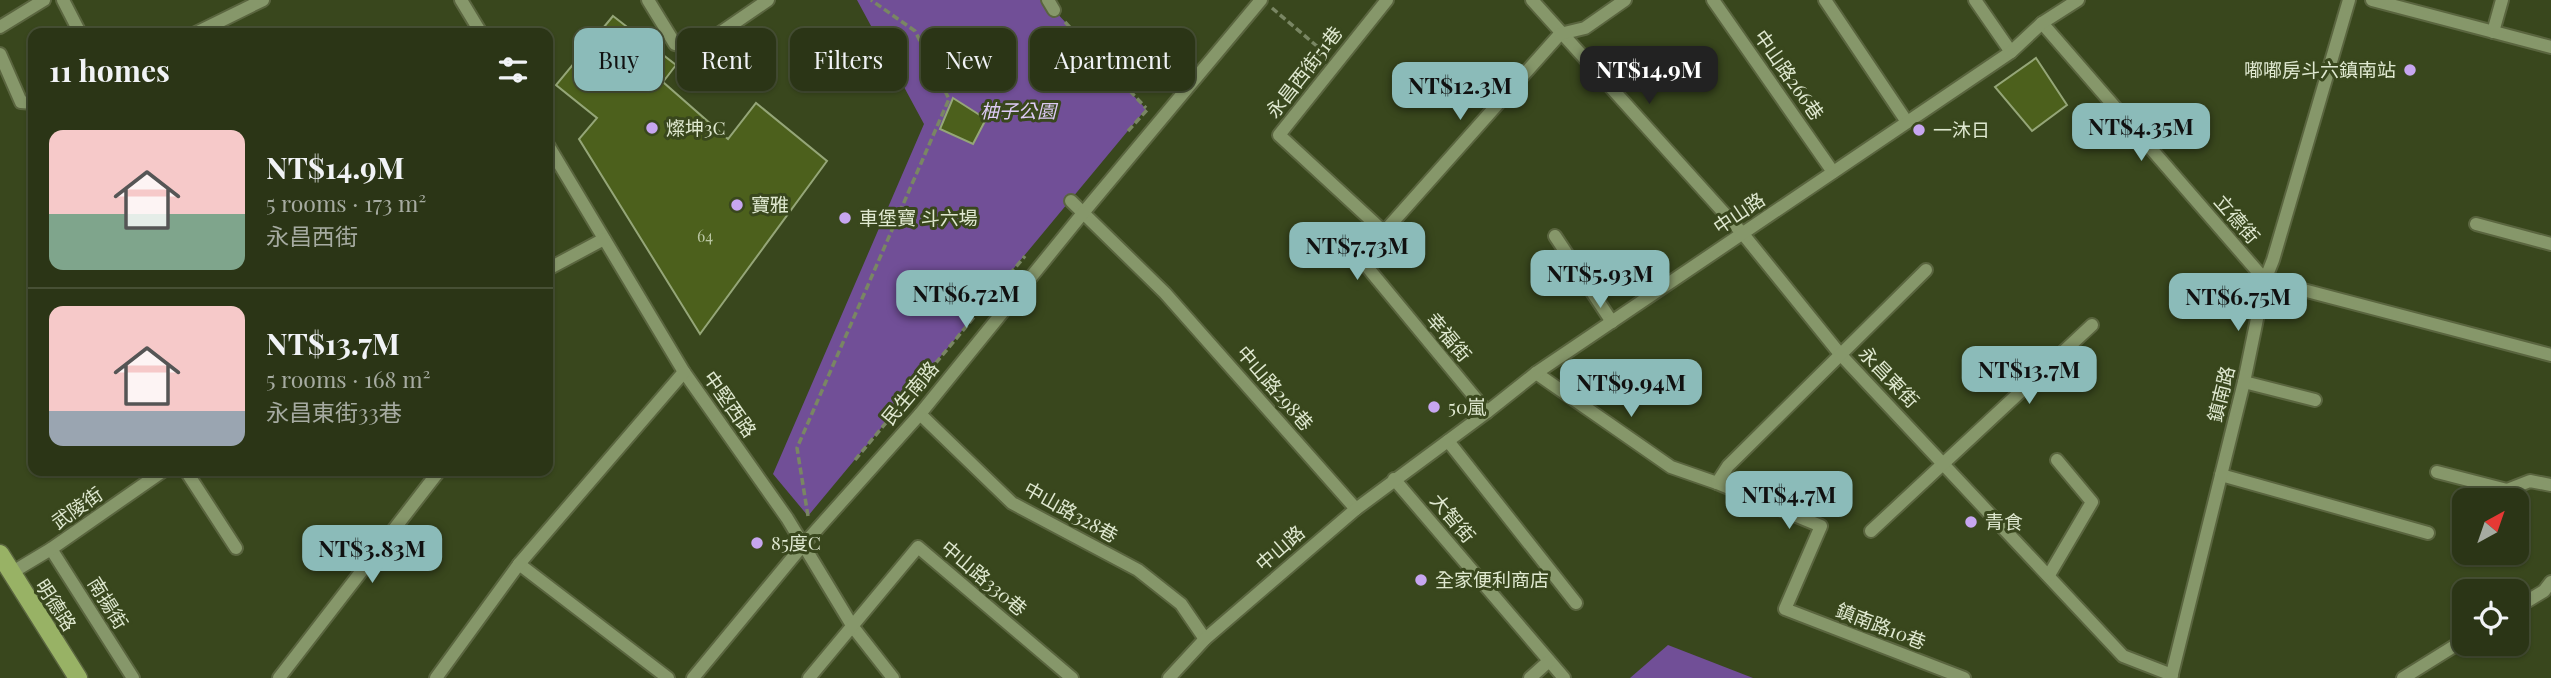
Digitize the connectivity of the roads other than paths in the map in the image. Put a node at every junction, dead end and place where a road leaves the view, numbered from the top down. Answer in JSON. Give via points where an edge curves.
{"nodes":[{"id":1,"x":44,"y":0,"type":"edge"},
{"id":2,"x":63,"y":0,"type":"edge"},
{"id":3,"x":263,"y":0,"type":"edge"},
{"id":4,"x":461,"y":0,"type":"edge"},
{"id":5,"x":648,"y":0,"type":"edge"},
{"id":6,"x":768,"y":0,"type":"edge"},
{"id":7,"x":1261,"y":0,"type":"edge"},
{"id":8,"x":1387,"y":0,"type":"edge"},
{"id":9,"x":1532,"y":0,"type":"edge"},
{"id":10,"x":1626,"y":0,"type":"edge"},
{"id":11,"x":1713,"y":0,"type":"edge"},
{"id":12,"x":1825,"y":0,"type":"edge"},
{"id":13,"x":1975,"y":0,"type":"edge"},
{"id":14,"x":2078,"y":0,"type":"edge"},
{"id":15,"x":2349,"y":0,"type":"edge"},
{"id":16,"x":2372,"y":0,"type":"edge"},
{"id":17,"x":2502,"y":0,"type":"edge"},
{"id":18,"x":2042,"y":23,"type":"junction"},
{"id":19,"x":0,"y":27,"type":"edge"},
{"id":20,"x":77,"y":28,"type":"edge"},
{"id":21,"x":206,"y":28,"type":"edge"},
{"id":22,"x":478,"y":28,"type":"edge"},
{"id":23,"x":2493,"y":32,"type":"junction"},
{"id":24,"x":1560,"y":34,"type":"junction"},
{"id":25,"x":2551,"y":47,"type":"edge"},
{"id":26,"x":2011,"y":52,"type":"junction"},
{"id":27,"x":0,"y":54,"type":"edge"},
{"id":28,"x":28,"y":103,"type":"edge"},
{"id":29,"x":1907,"y":122,"type":"junction"},
{"id":30,"x":553,"y":153,"type":"edge"},
{"id":31,"x":1833,"y":172,"type":"junction"},
{"id":32,"x":1071,"y":201,"type":"dead end"},
{"id":33,"x":1083,"y":213,"type":"junction"},
{"id":34,"x":2476,"y":224,"type":"dead end"},
{"id":35,"x":1384,"y":232,"type":"junction"},
{"id":36,"x":1743,"y":234,"type":"junction"},
{"id":37,"x":1555,"y":236,"type":"dead end"},
{"id":38,"x":604,"y":239,"type":"junction"},
{"id":39,"x":2551,"y":244,"type":"edge"},
{"id":40,"x":553,"y":265,"type":"edge"},
{"id":41,"x":1926,"y":270,"type":"dead end"},
{"id":42,"x":2265,"y":280,"type":"junction"},
{"id":43,"x":1612,"y":322,"type":"junction"},
{"id":44,"x":2092,"y":325,"type":"dead end"},
{"id":45,"x":1840,"y":354,"type":"junction"},
{"id":46,"x":2551,"y":355,"type":"edge"},
{"id":47,"x":684,"y":373,"type":"junction"},
{"id":48,"x":1536,"y":373,"type":"junction"},
{"id":49,"x":2244,"y":382,"type":"junction"},
{"id":50,"x":2315,"y":400,"type":"dead end"},
{"id":51,"x":1487,"y":412,"type":"junction"},
{"id":52,"x":920,"y":414,"type":"junction"},
{"id":53,"x":1448,"y":441,"type":"junction"},
{"id":54,"x":2057,"y":460,"type":"dead end"},
{"id":55,"x":1943,"y":461,"type":"junction"},
{"id":56,"x":2437,"y":472,"type":"dead end"},
{"id":57,"x":2221,"y":475,"type":"junction"},
{"id":58,"x":156,"y":476,"type":"edge"},
{"id":59,"x":189,"y":476,"type":"edge"},
{"id":60,"x":435,"y":476,"type":"edge"},
{"id":61,"x":1394,"y":479,"type":"junction"},
{"id":62,"x":1717,"y":483,"type":"junction"},
{"id":63,"x":2551,"y":485,"type":"edge"},
{"id":64,"x":1356,"y":509,"type":"junction"},
{"id":65,"x":1871,"y":531,"type":"dead end"},
{"id":66,"x":2428,"y":533,"type":"dead end"},
{"id":67,"x":803,"y":545,"type":"junction"},
{"id":68,"x":236,"y":548,"type":"dead end"},
{"id":69,"x":51,"y":549,"type":"junction"},
{"id":70,"x":0,"y":554,"type":"edge"},
{"id":71,"x":519,"y":564,"type":"junction"},
{"id":72,"x":11,"y":573,"type":"junction"},
{"id":73,"x":2049,"y":575,"type":"junction"},
{"id":74,"x":2549,"y":590,"type":"edge"},
{"id":75,"x":2529,"y":601,"type":"edge"},
{"id":76,"x":1576,"y":603,"type":"dead end"},
{"id":77,"x":853,"y":628,"type":"junction"},
{"id":78,"x":1205,"y":639,"type":"junction"},
{"id":79,"x":2452,"y":647,"type":"edge"},
{"id":80,"x":1549,"y":661,"type":"junction"},
{"id":81,"x":2171,"y":676,"type":"edge"},
{"id":82,"x":78,"y":678,"type":"edge"},
{"id":83,"x":133,"y":678,"type":"edge"},
{"id":84,"x":279,"y":678,"type":"edge"},
{"id":85,"x":436,"y":678,"type":"edge"},
{"id":86,"x":668,"y":678,"type":"edge"},
{"id":87,"x":693,"y":678,"type":"edge"},
{"id":88,"x":809,"y":678,"type":"edge"},
{"id":89,"x":893,"y":678,"type":"edge"},
{"id":90,"x":1072,"y":678,"type":"edge"},
{"id":91,"x":1169,"y":678,"type":"edge"},
{"id":92,"x":1530,"y":678,"type":"edge"},
{"id":93,"x":1564,"y":678,"type":"edge"},
{"id":94,"x":1964,"y":678,"type":"edge"},
{"id":95,"x":2403,"y":678,"type":"edge"}],
"edges":[{"from":1,"to":19,"type":"street"},
{"from":2,"to":20,"type":"street"},
{"from":3,"to":21,"type":"street"},
{"from":4,"to":22,"type":"street"},
{"from":5,"to":6,"type":"street","via":[[676,44],[698,48]]},
{"from":7,"to":33,"type":"street","name":"民生南路"},
{"from":8,"to":35,"type":"street","name":"永昌西街51巷","via":[[1279,135]]},
{"from":9,"to":24,"type":"street","name":"永昌東街"},
{"from":10,"to":24,"type":"street","via":[[1585,28]]},
{"from":11,"to":31,"type":"street","name":"中山路266巷"},
{"from":12,"to":29,"type":"street"},
{"from":13,"to":26,"type":"street"},
{"from":14,"to":18,"type":"street","name":"中山路"},
{"from":15,"to":42,"type":"street","name":"鎮南路"},
{"from":16,"to":23,"type":"street"},
{"from":17,"to":23,"type":"street"},
{"from":18,"to":26,"type":"street","name":"中山路"},
{"from":18,"to":42,"type":"street","name":"立德街"},
{"from":23,"to":25,"type":"street"},
{"from":24,"to":35,"type":"street"},
{"from":24,"to":36,"type":"street","name":"永昌東街"},
{"from":26,"to":29,"type":"street","name":"中山路"},
{"from":27,"to":28,"type":"street","via":[[21,102]]},
{"from":29,"to":31,"type":"street","name":"中山路"},
{"from":30,"to":38,"type":"street","name":"中堅西路"},
{"from":31,"to":36,"type":"street","name":"中山路"},
{"from":32,"to":33,"type":"street","name":"中山路298巷"},
{"from":33,"to":52,"type":"street","name":"民生南路"},
{"from":33,"to":64,"type":"street","name":"中山路298巷","via":[[1165,293]]},
{"from":34,"to":39,"type":"street"},
{"from":35,"to":51,"type":"street","name":"幸福街","via":[[1363,262]]},
{"from":36,"to":43,"type":"street","name":"中山路"},
{"from":36,"to":45,"type":"street","name":"永昌東街"},
{"from":37,"to":43,"type":"street"},
{"from":38,"to":40,"type":"street"},
{"from":38,"to":47,"type":"street","name":"中堅西路"},
{"from":41,"to":45,"type":"street"},
{"from":42,"to":46,"type":"street"},
{"from":42,"to":49,"type":"street","name":"鎮南路"},
{"from":43,"to":48,"type":"street","name":"中山路"},
{"from":44,"to":55,"type":"street"},
{"from":45,"to":55,"type":"street","name":"永昌東街"},
{"from":45,"to":62,"type":"street","via":[[1728,466]]},
{"from":47,"to":67,"type":"street","name":"中堅西路"},
{"from":47,"to":71,"type":"street"},
{"from":48,"to":51,"type":"street","name":"中山路"},
{"from":48,"to":62,"type":"street","via":[[1671,467]]},
{"from":49,"to":50,"type":"street"},
{"from":49,"to":57,"type":"street","name":"鎮南路"},
{"from":51,"to":53,"type":"street","name":"中山路"},
{"from":52,"to":67,"type":"street","name":"民生南路"},
{"from":52,"to":78,"type":"street","name":"中山路328巷","via":[[1012,503],[1138,570],[1181,604]]},
{"from":53,"to":61,"type":"street","name":"中山路"},
{"from":53,"to":76,"type":"street"},
{"from":54,"to":73,"type":"street","via":[[2092,502]]},
{"from":55,"to":65,"type":"street"},
{"from":55,"to":73,"type":"street","name":"永昌東街"},
{"from":56,"to":63,"type":"street","via":[[2507,489],[2530,481]]},
{"from":57,"to":66,"type":"street"},
{"from":57,"to":81,"type":"street","name":"鎮南路"},
{"from":58,"to":69,"type":"street","name":"武陵街"},
{"from":59,"to":68,"type":"street"},
{"from":60,"to":84,"type":"street"},
{"from":61,"to":64,"type":"street","name":"中山路"},
{"from":61,"to":80,"type":"street","name":"大智街"},
{"from":62,"to":94,"type":"street","name":"鎮南路10巷","via":[[1821,526],[1785,609]]},
{"from":64,"to":78,"type":"street","name":"中山路"},
{"from":67,"to":77,"type":"street","name":"中堅西路"},
{"from":67,"to":87,"type":"street","name":"民生南路"},
{"from":69,"to":72,"type":"street","name":"武陵街"},
{"from":69,"to":83,"type":"street","name":"南揚街"},
{"from":70,"to":72,"type":"main road","name":"明德路"},
{"from":71,"to":85,"type":"street"},
{"from":71,"to":86,"type":"street"},
{"from":72,"to":82,"type":"main road","name":"明德路"},
{"from":73,"to":81,"type":"street","name":"永昌東街","via":[[2123,656]]},
{"from":74,"to":75,"type":"street"},
{"from":77,"to":88,"type":"street"},
{"from":77,"to":89,"type":"street","name":"中堅西路"},
{"from":77,"to":90,"type":"street","name":"中山路330巷","via":[[918,547]]},
{"from":78,"to":91,"type":"street","name":"中山路"},
{"from":79,"to":95,"type":"street"},
{"from":80,"to":92,"type":"street"},
{"from":80,"to":93,"type":"street","name":"大智街"}]}
